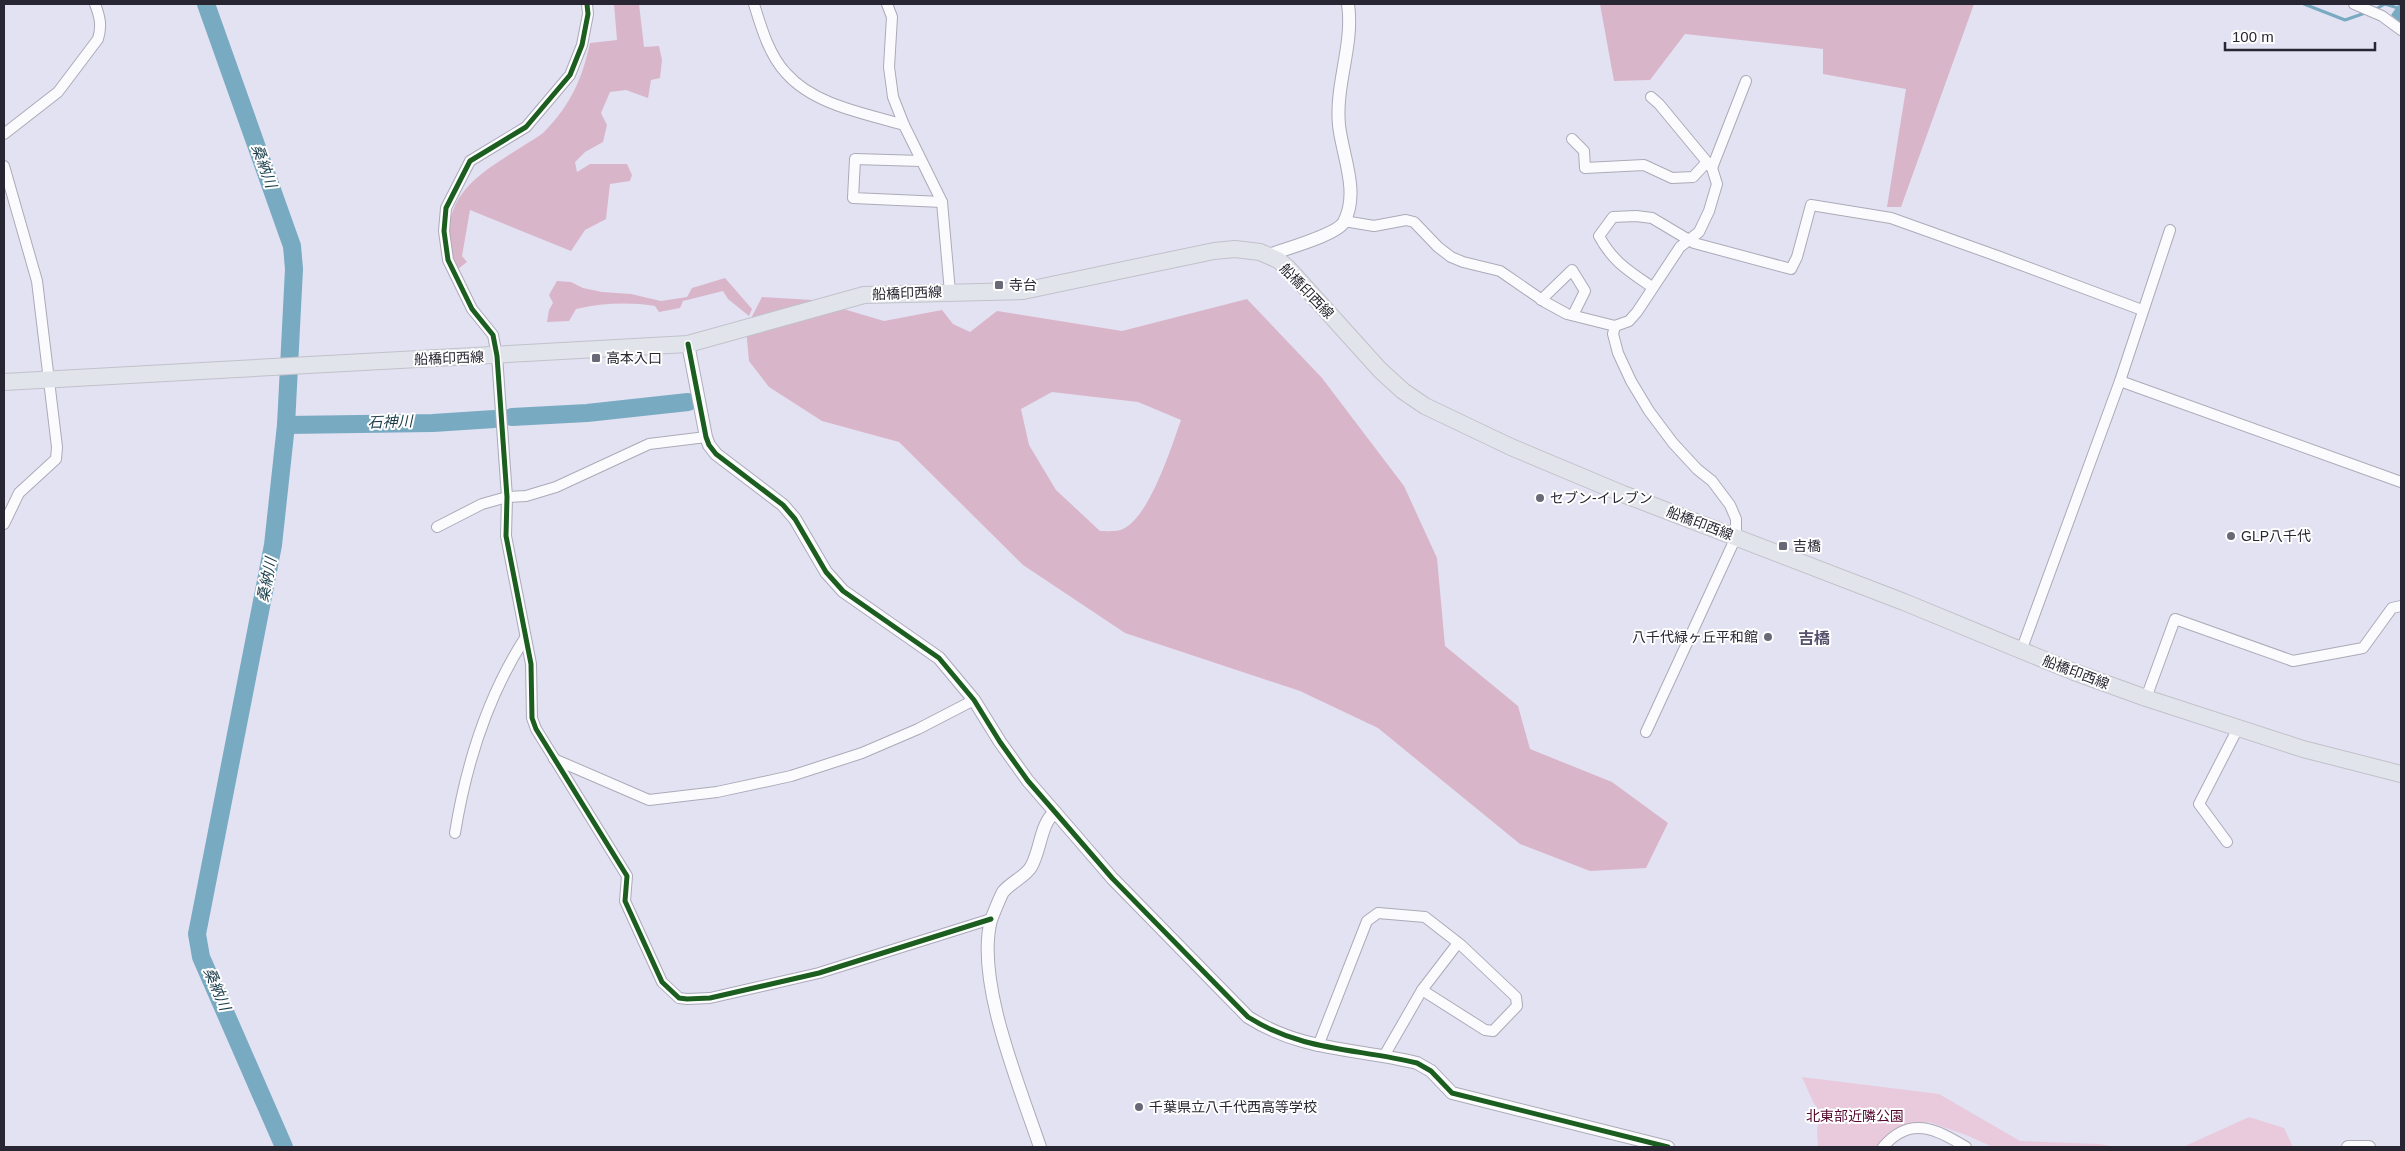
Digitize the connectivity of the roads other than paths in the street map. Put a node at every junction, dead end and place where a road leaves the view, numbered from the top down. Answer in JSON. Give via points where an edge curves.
{"nodes":[{"id":1,"x":95,"y":4,"type":"edge"},
{"id":2,"x":587,"y":4,"type":"edge"},
{"id":3,"x":754,"y":4,"type":"edge"},
{"id":4,"x":886,"y":4,"type":"edge"},
{"id":5,"x":1348,"y":4,"type":"edge"},
{"id":6,"x":2354,"y":4,"type":"edge"},
{"id":7,"x":2401,"y":30,"type":"edge"},
{"id":8,"x":1746,"y":81,"type":"dead end"},
{"id":9,"x":1650,"y":97,"type":"dead end"},
{"id":10,"x":904,"y":126,"type":"junction"},
{"id":11,"x":4,"y":134,"type":"edge"},
{"id":12,"x":1572,"y":139,"type":"dead end"},
{"id":13,"x":921,"y":161,"type":"junction"},
{"id":14,"x":1710,"y":165,"type":"junction"},
{"id":15,"x":4,"y":166,"type":"edge"},
{"id":16,"x":942,"y":202,"type":"junction"},
{"id":17,"x":1344,"y":221,"type":"junction"},
{"id":18,"x":2170,"y":230,"type":"dead end"},
{"id":19,"x":1688,"y":241,"type":"junction"},
{"id":20,"x":1268,"y":255,"type":"junction"},
{"id":21,"x":1652,"y":287,"type":"junction"},
{"id":22,"x":950,"y":292,"type":"junction"},
{"id":23,"x":1542,"y":300,"type":"junction"},
{"id":24,"x":2142,"y":310,"type":"junction"},
{"id":25,"x":1573,"y":316,"type":"junction"},
{"id":26,"x":1615,"y":326,"type":"junction"},
{"id":27,"x":688,"y":344,"type":"junction"},
{"id":28,"x":497,"y":356,"type":"junction"},
{"id":29,"x":49,"y":380,"type":"junction"},
{"id":30,"x":2120,"y":381,"type":"junction"},
{"id":31,"x":4,"y":382,"type":"edge"},
{"id":32,"x":706,"y":437,"type":"junction"},
{"id":33,"x":2401,"y":482,"type":"edge"},
{"id":34,"x":507,"y":497,"type":"junction"},
{"id":35,"x":4,"y":524,"type":"edge"},
{"id":36,"x":438,"y":527,"type":"dead end"},
{"id":37,"x":1736,"y":537,"type":"junction"},
{"id":38,"x":2401,"y":606,"type":"edge"},
{"id":39,"x":525,"y":638,"type":"junction"},
{"id":40,"x":2020,"y":651,"type":"junction"},
{"id":41,"x":2146,"y":698,"type":"junction"},
{"id":42,"x":974,"y":700,"type":"junction"},
{"id":43,"x":2238,"y":728,"type":"junction"},
{"id":44,"x":1646,"y":732,"type":"dead end"},
{"id":45,"x":554,"y":759,"type":"junction"},
{"id":46,"x":2401,"y":774,"type":"edge"},
{"id":47,"x":1055,"y":812,"type":"junction"},
{"id":48,"x":455,"y":834,"type":"dead end"},
{"id":49,"x":2226,"y":842,"type":"dead end"},
{"id":50,"x":991,"y":919,"type":"junction"},
{"id":51,"x":1458,"y":943,"type":"junction"},
{"id":52,"x":1422,"y":990,"type":"junction"},
{"id":53,"x":1318,"y":1046,"type":"junction"},
{"id":54,"x":1384,"y":1056,"type":"junction"},
{"id":55,"x":1040,"y":1147,"type":"edge"},
{"id":56,"x":1668,"y":1147,"type":"edge"},
{"id":57,"x":1883,"y":1147,"type":"edge"},
{"id":58,"x":1966,"y":1147,"type":"edge"},
{"id":59,"x":2348,"y":1147,"type":"edge"},
{"id":60,"x":2369,"y":1147,"type":"edge"}],
"edges":[{"from":1,"to":11,"type":"street","via":[[101,30],[98,39],[58,92]]},
{"from":2,"to":28,"type":"street","via":[[582,45],[570,75],[526,126],[470,161],[446,208],[444,231],[448,260],[472,309],[492,335]]},
{"from":3,"to":10,"type":"street","via":[[768,44],[786,74],[815,96]]},
{"from":4,"to":10,"type":"street","via":[[892,17],[889,67],[892,96]]},
{"from":5,"to":17,"type":"street","via":[[1350,34],[1340,91],[1339,124],[1349,180],[1350,200]]},
{"from":6,"to":7,"type":"street","via":[[2382,16]]},
{"from":8,"to":14,"type":"street"},
{"from":9,"to":14,"type":"street"},
{"from":10,"to":13,"type":"street"},
{"from":12,"to":14,"type":"street","via":[[1584,151],[1586,168],[1644,165],[1672,178],[1693,177]]},
{"from":13,"to":16,"type":"street"},
{"from":13,"to":16,"type":"street","via":[[855,159],[853,198]]},
{"from":14,"to":19,"type":"street","via":[[1717,184],[1699,232]]},
{"from":15,"to":29,"type":"street","via":[[37,281]]},
{"from":16,"to":22,"type":"street"},
{"from":17,"to":20,"type":"street","via":[[1330,234]]},
{"from":17,"to":23,"type":"street","via":[[1374,226],[1406,220],[1414,222],[1451,257],[1500,271]]},
{"from":18,"to":24,"type":"street"},
{"from":19,"to":21,"type":"street","via":[[1680,247]]},
{"from":19,"to":21,"type":"street","via":[[1652,218],[1612,217],[1599,236],[1606,250],[1618,264]]},
{"from":19,"to":24,"type":"street","via":[[1791,270],[1811,205],[1842,209],[1891,218]]},
{"from":20,"to":22,"type":"main road","name":"船橋印西線","via":[[1235,249],[1214,250],[1045,288]]},
{"from":20,"to":37,"type":"main road","name":"船橋印西線","via":[[1288,268],[1380,370],[1403,392],[1425,406],[1511,447]]},
{"from":21,"to":26,"type":"street","via":[[1629,321]]},
{"from":22,"to":27,"type":"main road","name":"船橋印西線","via":[[864,295]]},
{"from":23,"to":25,"type":"street"},
{"from":23,"to":25,"type":"street","via":[[1572,270],[1585,291]]},
{"from":24,"to":30,"type":"street"},
{"from":25,"to":26,"type":"street"},
{"from":26,"to":37,"type":"street","via":[[1613,334],[1618,353],[1631,381],[1672,443],[1712,481],[1730,505],[1736,519]]},
{"from":27,"to":28,"type":"main road","name":"船橋印西線"},
{"from":27,"to":32,"type":"street"},
{"from":28,"to":29,"type":"main road","name":"船橋印西線"},
{"from":28,"to":34,"type":"street"},
{"from":29,"to":31,"type":"main road","name":"船橋印西線"},
{"from":29,"to":35,"type":"street","via":[[56,459],[19,493]]},
{"from":30,"to":33,"type":"street"},
{"from":30,"to":40,"type":"street"},
{"from":32,"to":34,"type":"street","via":[[649,444],[556,487],[526,496]]},
{"from":32,"to":42,"type":"street","via":[[716,454],[783,505],[795,519],[826,572],[843,591],[939,658]]},
{"from":34,"to":36,"type":"street","via":[[482,504]]},
{"from":34,"to":39,"type":"street","via":[[506,536]]},
{"from":37,"to":40,"type":"main road","name":"船橋印西線"},
{"from":37,"to":44,"type":"street"},
{"from":38,"to":41,"type":"street","via":[[2392,608],[2363,648],[2293,661],[2175,618]]},
{"from":39,"to":45,"type":"street","via":[[531,664],[532,718]]},
{"from":39,"to":48,"type":"street","via":[[494,694],[465,781]]},
{"from":40,"to":41,"type":"main road","name":"船橋印西線"},
{"from":41,"to":43,"type":"main road","name":"船橋印西線"},
{"from":42,"to":45,"type":"street","via":[[862,753],[791,776],[717,792],[649,800]]},
{"from":42,"to":47,"type":"street","via":[[1028,781]]},
{"from":43,"to":46,"type":"main road","name":"船橋印西線","via":[[2333,758]]},
{"from":43,"to":49,"type":"street","via":[[2199,804]]},
{"from":45,"to":50,"type":"street","via":[[627,876],[625,901],[662,982],[679,998],[710,998],[819,973]]},
{"from":47,"to":50,"type":"street","via":[[1047,818],[1032,865],[1003,893]]},
{"from":47,"to":53,"type":"street","via":[[1112,878],[1235,1006],[1266,1028],[1290,1039]]},
{"from":50,"to":55,"type":"street","via":[[987,961],[999,1022]]},
{"from":51,"to":52,"type":"street"},
{"from":51,"to":52,"type":"street","via":[[1516,997],[1517,1006],[1493,1031],[1485,1030]]},
{"from":51,"to":53,"type":"street","via":[[1424,917],[1378,913],[1366,921]]},
{"from":52,"to":54,"type":"street"},
{"from":53,"to":54,"type":"street"},
{"from":54,"to":56,"type":"street","via":[[1417,1063],[1452,1093]]},
{"from":57,"to":58,"type":"street","via":[[1904,1130],[1922,1127],[1940,1132]]},
{"from":59,"to":60,"type":"street"}]}
